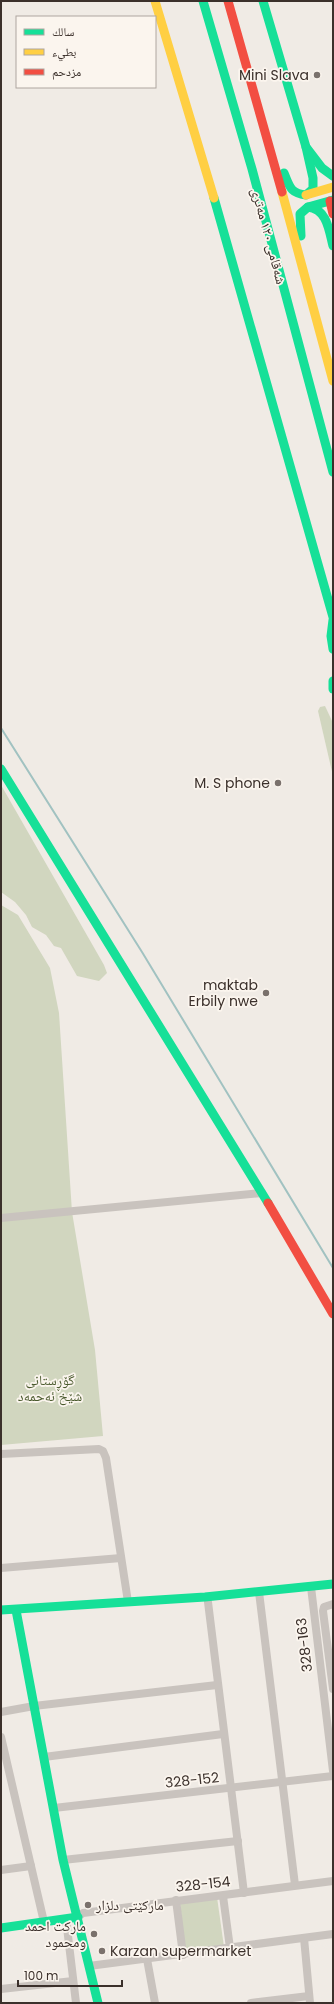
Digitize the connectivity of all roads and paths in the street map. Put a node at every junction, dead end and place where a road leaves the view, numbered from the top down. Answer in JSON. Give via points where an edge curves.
{"nodes":[{"id":1,"x":155,"y":1,"type":"edge"},
{"id":2,"x":203,"y":1,"type":"edge"},
{"id":3,"x":228,"y":1,"type":"edge"},
{"id":4,"x":263,"y":1,"type":"edge"},
{"id":5,"x":270,"y":147,"type":"junction"},
{"id":6,"x":306,"y":147,"type":"junction"},
{"id":7,"x":333,"y":176,"type":"edge"},
{"id":8,"x":333,"y":187,"type":"edge"},
{"id":9,"x":296,"y":194,"type":"junction"},
{"id":10,"x":306,"y":195,"type":"junction"},
{"id":11,"x":331,"y":200,"type":"edge"},
{"id":12,"x":305,"y":209,"type":"junction"},
{"id":13,"x":333,"y":214,"type":"edge"},
{"id":14,"x":333,"y":246,"type":"edge"},
{"id":15,"x":310,"y":297,"type":"junction"},
{"id":16,"x":333,"y":381,"type":"edge"},
{"id":17,"x":333,"y":472,"type":"edge"},
{"id":18,"x":333,"y":619,"type":"edge"},
{"id":19,"x":333,"y":649,"type":"edge"},
{"id":20,"x":333,"y":681,"type":"edge"},
{"id":21,"x":333,"y":689,"type":"edge"},
{"id":22,"x":1,"y":769,"type":"edge"},
{"id":23,"x":262,"y":1193,"type":"junction"},
{"id":24,"x":1,"y":1218,"type":"edge"},
{"id":25,"x":333,"y":1314,"type":"edge"},
{"id":26,"x":1,"y":1454,"type":"edge"},
{"id":27,"x":121,"y":1558,"type":"junction"},
{"id":28,"x":1,"y":1568,"type":"edge"},
{"id":29,"x":333,"y":1584,"type":"edge"},
{"id":30,"x":311,"y":1587,"type":"junction"},
{"id":31,"x":259,"y":1592,"type":"junction"},
{"id":32,"x":128,"y":1602,"type":"junction"},
{"id":33,"x":208,"y":1602,"type":"dead end"},
{"id":34,"x":333,"y":1604,"type":"edge"},
{"id":35,"x":1,"y":1610,"type":"edge"},
{"id":36,"x":16,"y":1610,"type":"junction"},
{"id":37,"x":324,"y":1618,"type":"junction"},
{"id":38,"x":314,"y":1620,"type":"junction"},
{"id":39,"x":218,"y":1685,"type":"junction"},
{"id":40,"x":333,"y":1689,"type":"edge"},
{"id":41,"x":34,"y":1706,"type":"junction"},
{"id":42,"x":1,"y":1712,"type":"edge"},
{"id":43,"x":223,"y":1734,"type":"junction"},
{"id":44,"x":1,"y":1737,"type":"edge"},
{"id":45,"x":44,"y":1757,"type":"junction"},
{"id":46,"x":333,"y":1771,"type":"edge"},
{"id":47,"x":333,"y":1776,"type":"edge"},
{"id":48,"x":283,"y":1782,"type":"junction"},
{"id":49,"x":231,"y":1789,"type":"junction"},
{"id":50,"x":54,"y":1808,"type":"junction"},
{"id":51,"x":238,"y":1841,"type":"junction"},
{"id":52,"x":63,"y":1860,"type":"junction"},
{"id":53,"x":31,"y":1866,"type":"junction"},
{"id":54,"x":1,"y":1870,"type":"edge"},
{"id":55,"x":333,"y":1881,"type":"edge"},
{"id":56,"x":295,"y":1885,"type":"junction"},
{"id":57,"x":244,"y":1892,"type":"junction"},
{"id":58,"x":223,"y":1896,"type":"junction"},
{"id":59,"x":176,"y":1900,"type":"junction"},
{"id":60,"x":78,"y":1917,"type":"junction"},
{"id":61,"x":66,"y":1919,"type":"junction"},
{"id":62,"x":44,"y":1922,"type":"junction"},
{"id":63,"x":1,"y":1928,"type":"edge"},
{"id":64,"x":333,"y":1934,"type":"edge"},
{"id":65,"x":304,"y":1938,"type":"junction"},
{"id":66,"x":230,"y":1948,"type":"junction"},
{"id":67,"x":183,"y":1954,"type":"junction"},
{"id":68,"x":147,"y":1960,"type":"junction"},
{"id":69,"x":89,"y":1966,"type":"junction"},
{"id":70,"x":73,"y":1981,"type":"junction"},
{"id":71,"x":1,"y":1989,"type":"edge"},
{"id":72,"x":310,"y":2000,"type":"edge"},
{"id":73,"x":76,"y":2003,"type":"edge"},
{"id":74,"x":98,"y":2003,"type":"edge"},
{"id":75,"x":155,"y":2003,"type":"edge"},
{"id":76,"x":251,"y":2003,"type":"edge"}],
"edges":[{"from":1,"to":18,"type":"main road","via":[[239,281]]},
{"from":2,"to":17,"type":"main road","name":"شەقامی ١٢٠ مەتری","via":[[252,169]]},
{"from":3,"to":5,"type":"main road","name":"شەقامی ١٢٠ مەتری"},
{"from":4,"to":6,"type":"main road"},
{"from":5,"to":9,"type":"main road"},
{"from":5,"to":15,"type":"main road","name":"شەقامی ١٢٠ مەتری"},
{"from":6,"to":7,"type":"main road","via":[[322,168]]},
{"from":6,"to":10,"type":"main road","via":[[314,184],[313,189]]},
{"from":8,"to":10,"type":"main road"},
{"from":9,"to":10,"type":"main road"},
{"from":9,"to":12,"type":"main road","via":[[295,205]]},
{"from":11,"to":12,"type":"main road"},
{"from":11,"to":13,"type":"main road"},
{"from":12,"to":14,"type":"main road","via":[[316,208],[322,213]]},
{"from":12,"to":15,"type":"main road","via":[[299,221]]},
{"from":15,"to":16,"type":"main road","name":"شەقامی ١٢٠ مەتری"},
{"from":18,"to":19,"type":"main road"},
{"from":20,"to":21,"type":"main road"},
{"from":22,"to":23,"type":"main road"},
{"from":23,"to":24,"type":"street"},
{"from":23,"to":25,"type":"main road"},
{"from":26,"to":27,"type":"street","via":[[103,1450]]},
{"from":27,"to":28,"type":"street"},
{"from":27,"to":32,"type":"street"},
{"from":29,"to":30,"type":"main road"},
{"from":30,"to":31,"type":"main road"},
{"from":30,"to":38,"type":"street","name":"328-163"},
{"from":31,"to":32,"type":"main road"},
{"from":31,"to":48,"type":"street"},
{"from":32,"to":36,"type":"main road"},
{"from":33,"to":39,"type":"street"},
{"from":34,"to":37,"type":"street","via":[[324,1607]]},
{"from":35,"to":36,"type":"main road"},
{"from":36,"to":41,"type":"main road"},
{"from":37,"to":38,"type":"street"},
{"from":37,"to":40,"type":"street"},
{"from":38,"to":46,"type":"street","name":"328-163"},
{"from":39,"to":41,"type":"street"},
{"from":39,"to":43,"type":"street"},
{"from":41,"to":42,"type":"street"},
{"from":41,"to":45,"type":"main road"},
{"from":43,"to":45,"type":"street"},
{"from":43,"to":49,"type":"street"},
{"from":44,"to":53,"type":"street"},
{"from":45,"to":50,"type":"main road"},
{"from":47,"to":48,"type":"street","name":"328-152"},
{"from":48,"to":49,"type":"street","name":"328-152"},
{"from":48,"to":56,"type":"street"},
{"from":49,"to":50,"type":"street","name":"328-152"},
{"from":49,"to":51,"type":"street"},
{"from":50,"to":52,"type":"main road"},
{"from":51,"to":52,"type":"street"},
{"from":51,"to":57,"type":"street"},
{"from":52,"to":60,"type":"main road"},
{"from":53,"to":54,"type":"street"},
{"from":53,"to":62,"type":"street"},
{"from":55,"to":56,"type":"street","name":"328-154"},
{"from":56,"to":57,"type":"street","name":"328-154"},
{"from":57,"to":58,"type":"street","name":"328-154"},
{"from":58,"to":59,"type":"street","name":"328-154"},
{"from":58,"to":66,"type":"street"},
{"from":59,"to":60,"type":"street","name":"328-154","via":[[83,1913]]},
{"from":59,"to":67,"type":"street"},
{"from":60,"to":61,"type":"main road"},
{"from":60,"to":69,"type":"main road"},
{"from":61,"to":62,"type":"main road"},
{"from":61,"to":70,"type":"street"},
{"from":62,"to":63,"type":"main road"},
{"from":64,"to":65,"type":"street"},
{"from":65,"to":66,"type":"street"},
{"from":65,"to":72,"type":"street"},
{"from":66,"to":67,"type":"street"},
{"from":67,"to":68,"type":"street"},
{"from":68,"to":69,"type":"street"},
{"from":68,"to":75,"type":"street"},
{"from":69,"to":74,"type":"main road"},
{"from":70,"to":71,"type":"street"},
{"from":70,"to":73,"type":"street"},
{"from":72,"to":76,"type":"street"}]}
